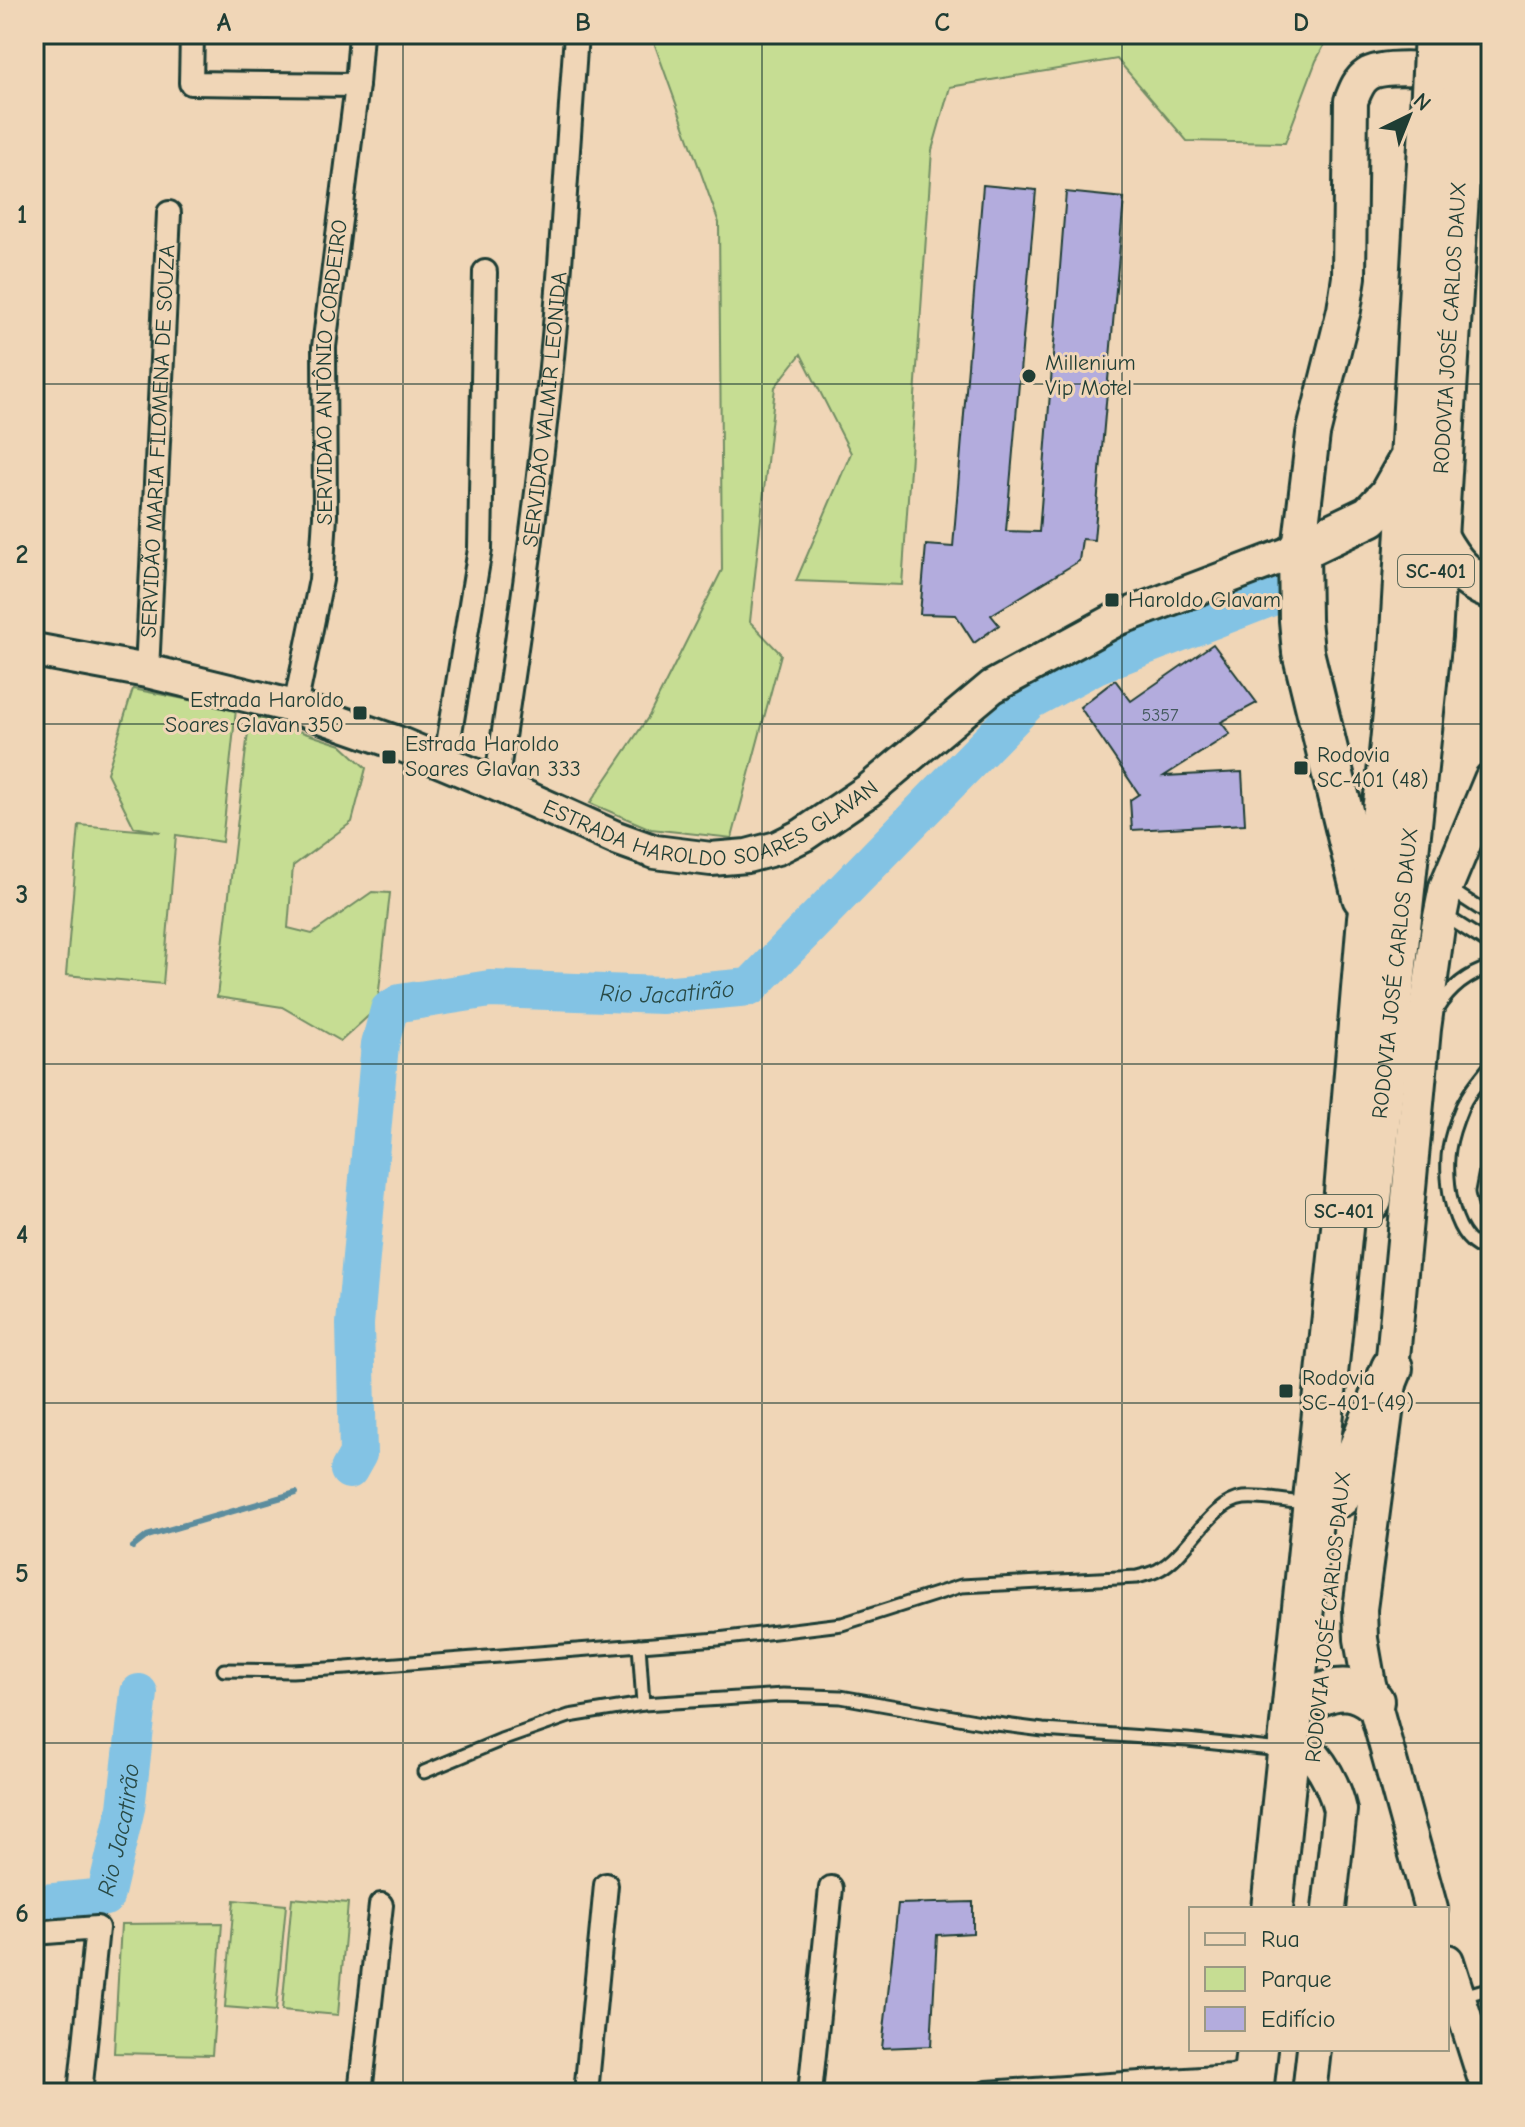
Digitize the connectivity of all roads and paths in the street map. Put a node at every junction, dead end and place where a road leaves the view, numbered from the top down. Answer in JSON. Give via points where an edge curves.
{"nodes":[{"id":1,"x":192,"y":34,"type":"edge"},
{"id":2,"x":361,"y":34,"type":"edge"},
{"id":3,"x":576,"y":34,"type":"edge"},
{"id":4,"x":1435,"y":34,"type":"edge"},
{"id":5,"x":1467,"y":34,"type":"edge"},
{"id":6,"x":1491,"y":75,"type":"edge"},
{"id":7,"x":357,"y":85,"type":"junction"},
{"id":8,"x":1447,"y":111,"type":"junction"},
{"id":9,"x":169,"y":213,"type":"dead end"},
{"id":10,"x":485,"y":272,"type":"dead end"},
{"id":11,"x":1412,"y":456,"type":"junction"},
{"id":12,"x":1305,"y":486,"type":"junction"},
{"id":13,"x":1337,"y":533,"type":"junction"},
{"id":14,"x":1438,"y":538,"type":"junction"},
{"id":15,"x":1299,"y":550,"type":"junction"},
{"id":16,"x":1488,"y":592,"type":"edge"},
{"id":17,"x":1431,"y":636,"type":"junction"},
{"id":18,"x":34,"y":650,"type":"edge"},
{"id":19,"x":147,"y":671,"type":"junction"},
{"id":20,"x":295,"y":707,"type":"junction"},
{"id":21,"x":445,"y":763,"type":"junction"},
{"id":22,"x":1491,"y":779,"type":"edge"},
{"id":23,"x":496,"y":784,"type":"junction"},
{"id":24,"x":1443,"y":900,"type":"junction"},
{"id":25,"x":1491,"y":916,"type":"edge"},
{"id":26,"x":1368,"y":918,"type":"junction"},
{"id":27,"x":1491,"y":945,"type":"edge"},
{"id":28,"x":1491,"y":967,"type":"edge"},
{"id":29,"x":1424,"y":1029,"type":"junction"},
{"id":30,"x":1491,"y":1065,"type":"edge"},
{"id":31,"x":1491,"y":1144,"type":"edge"},
{"id":32,"x":1491,"y":1233,"type":"edge"},
{"id":33,"x":1491,"y":1251,"type":"edge"},
{"id":34,"x":1392,"y":1368,"type":"junction"},
{"id":35,"x":1326,"y":1500,"type":"junction"},
{"id":36,"x":639,"y":1645,"type":"junction"},
{"id":37,"x":224,"y":1670,"type":"dead end"},
{"id":38,"x":1320,"y":1695,"type":"junction"},
{"id":39,"x":1373,"y":1701,"type":"junction"},
{"id":40,"x":643,"y":1704,"type":"junction"},
{"id":41,"x":1300,"y":1752,"type":"junction"},
{"id":42,"x":424,"y":1772,"type":"dead end"},
{"id":43,"x":606,"y":1885,"type":"dead end"},
{"id":44,"x":831,"y":1888,"type":"dead end"},
{"id":45,"x":381,"y":1905,"type":"dead end"},
{"id":46,"x":1272,"y":1907,"type":"edge"},
{"id":47,"x":1298,"y":1907,"type":"edge"},
{"id":48,"x":1329,"y":1907,"type":"edge"},
{"id":49,"x":1430,"y":1907,"type":"edge"},
{"id":50,"x":34,"y":1933,"type":"edge"},
{"id":51,"x":1449,"y":1968,"type":"edge"},
{"id":52,"x":1491,"y":1988,"type":"edge"},
{"id":53,"x":1458,"y":1997,"type":"junction"},
{"id":54,"x":1314,"y":2051,"type":"edge"},
{"id":55,"x":1265,"y":2071,"type":"edge"},
{"id":56,"x":80,"y":2093,"type":"edge"},
{"id":57,"x":360,"y":2093,"type":"edge"},
{"id":58,"x":586,"y":2093,"type":"edge"},
{"id":59,"x":810,"y":2093,"type":"edge"},
{"id":60,"x":987,"y":2093,"type":"edge"},
{"id":61,"x":1309,"y":2093,"type":"edge"},
{"id":62,"x":1489,"y":2093,"type":"edge"}],
"edges":[{"from":1,"to":7,"type":"street","via":[[191,83]]},
{"from":2,"to":7,"type":"street","name":"SERVIDÃO ANTÔNIO CORDEIRO"},
{"from":3,"to":23,"type":"street","name":"SERVIDÃO VALMIR LEONIDA","via":[[545,418]]},
{"from":4,"to":8,"type":"highway","name":"RODOVIA JOSÉ CARLOS DAUX","number":"SC-401","bridge":true},
{"from":5,"to":8,"type":"highway","name":"RODOVIA JOSÉ CARLOS DAUX","number":"SC-401","bridge":true},
{"from":6,"to":12,"type":"main road","via":[[1388,67],[1364,77],[1356,88],[1351,101],[1349,277]]},
{"from":7,"to":20,"type":"street","name":"SERVIDÃO ANTÔNIO CORDEIRO","via":[[324,347],[321,580]]},
{"from":8,"to":11,"type":"highway","name":"RODOVIA JOSÉ CARLOS DAUX","number":"SC-401"},
{"from":8,"to":14,"type":"highway","name":"RODOVIA JOSÉ CARLOS DAUX","number":"SC-401"},
{"from":9,"to":19,"type":"street","name":"SERVIDÃO MARIA FILOMENA DE SOUZA"},
{"from":10,"to":21,"type":"street","via":[[480,549]]},
{"from":11,"to":13,"type":"highway","via":[[1380,506]]},
{"from":11,"to":26,"type":"highway","name":"RODOVIA JOSÉ CARLOS DAUX","number":"SC-401","via":[[1388,774]]},
{"from":12,"to":13,"type":"main road"},
{"from":12,"to":15,"type":"main road"},
{"from":13,"to":15,"type":"highway"},
{"from":14,"to":16,"type":"highway","via":[[1449,559]]},
{"from":14,"to":17,"type":"highway","name":"RODOVIA JOSÉ CARLOS DAUX","number":"SC-401"},
{"from":15,"to":23,"type":"main road","name":"ESTRADA HAROLDO SOARES GLAVAN","via":[[1117,619],[992,687],[869,790],[777,848],[711,859],[655,852]]},
{"from":15,"to":26,"type":"highway","via":[[1303,652]]},
{"from":16,"to":17,"type":"highway","via":[[1480,601],[1453,607]]},
{"from":17,"to":35,"type":"highway","name":"RODOVIA JOSÉ CARLOS DAUX","number":"SC-401"},
{"from":18,"to":19,"type":"main road","name":"ESTRADA HAROLDO SOARES GLAVAN"},
{"from":19,"to":20,"type":"main road","name":"ESTRADA HAROLDO SOARES GLAVAN"},
{"from":20,"to":21,"type":"main road","name":"ESTRADA HAROLDO SOARES GLAVAN"},
{"from":21,"to":23,"type":"main road","name":"ESTRADA HAROLDO SOARES GLAVAN"},
{"from":22,"to":24,"type":"main road"},
{"from":24,"to":25,"type":"lane"},
{"from":24,"to":27,"type":"lane"},
{"from":24,"to":29,"type":"main road"},
{"from":26,"to":35,"type":"highway","name":"RODOVIA JOSÉ CARLOS DAUX","number":"SC-401"},
{"from":28,"to":29,"type":"lane","via":[[1448,992]]},
{"from":29,"to":34,"type":"main road"},
{"from":30,"to":33,"type":"lane","via":[[1463,1105],[1449,1148],[1448,1174],[1460,1228]]},
{"from":31,"to":32,"type":"lane","via":[[1482,1192]]},
{"from":34,"to":35,"type":"highway"},
{"from":34,"to":39,"type":"main road","via":[[1360,1609]]},
{"from":35,"to":36,"type":"lane","via":[[1243,1498],[1213,1515],[1160,1570],[1137,1577],[961,1586],[842,1624]]},
{"from":35,"to":38,"type":"highway","name":"RODOVIA JOSÉ CARLOS DAUX","number":"SC-401"},
{"from":35,"to":41,"type":"highway","name":"RODOVIA JOSÉ CARLOS DAUX","number":"SC-401"},
{"from":36,"to":37,"type":"lane","via":[[346,1668]]},
{"from":36,"to":40,"type":"lane"},
{"from":38,"to":39,"type":"highway","via":[[1342,1688]]},
{"from":38,"to":41,"type":"highway","name":"RODOVIA JOSÉ CARLOS DAUX","number":"SC-401"},
{"from":39,"to":49,"type":"main road"},
{"from":40,"to":41,"type":"lane","via":[[783,1695],[841,1697],[1043,1730]]},
{"from":40,"to":42,"type":"lane","via":[[569,1716]]},
{"from":41,"to":46,"type":"highway","name":"RODOVIA JOSÉ CARLOS DAUX","number":"SC-401"},
{"from":41,"to":47,"type":"highway","name":"RODOVIA JOSÉ CARLOS DAUX","number":"SC-401"},
{"from":41,"to":48,"type":"main road","via":[[1327,1773],[1340,1810]]},
{"from":43,"to":58,"type":"street"},
{"from":44,"to":59,"type":"street"},
{"from":45,"to":57,"type":"street"},
{"from":50,"to":56,"type":"street","via":[[97,1928]]},
{"from":51,"to":53,"type":"main road"},
{"from":52,"to":53,"type":"lane"},
{"from":53,"to":62,"type":"main road"},
{"from":54,"to":61,"type":"main road"},
{"from":55,"to":60,"type":"street"}]}
